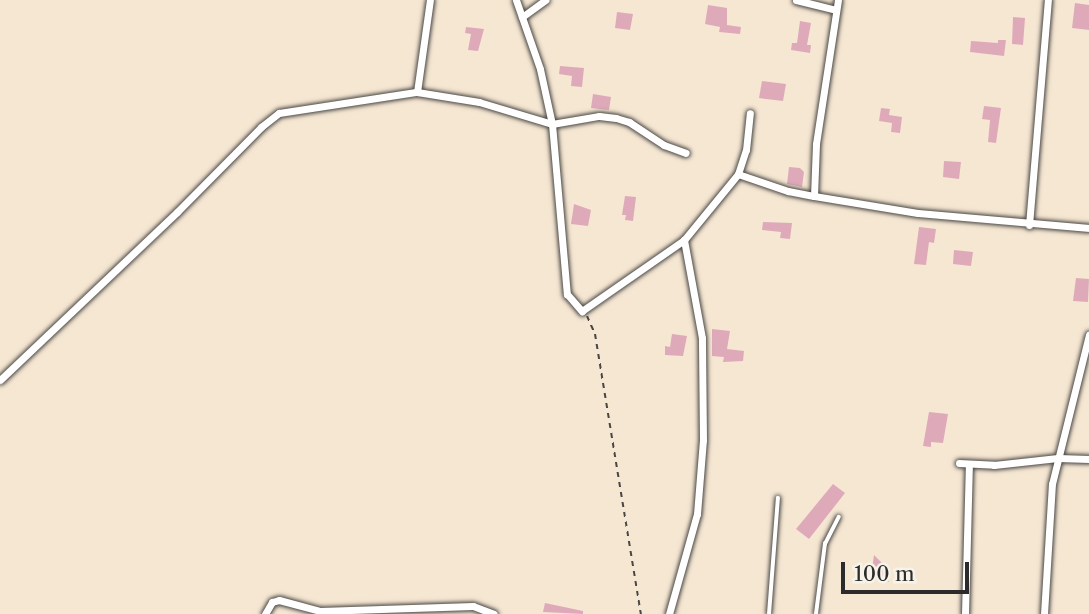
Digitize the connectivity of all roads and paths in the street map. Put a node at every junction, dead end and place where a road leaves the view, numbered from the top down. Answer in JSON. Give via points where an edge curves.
{"nodes":[{"id":1,"x":430,"y":0,"type":"edge"},
{"id":2,"x":516,"y":0,"type":"edge"},
{"id":3,"x":545,"y":0,"type":"edge"},
{"id":4,"x":796,"y":0,"type":"edge"},
{"id":5,"x":838,"y":0,"type":"edge"},
{"id":6,"x":1048,"y":0,"type":"edge"},
{"id":7,"x":836,"y":10,"type":"junction"},
{"id":8,"x":522,"y":17,"type":"junction"},
{"id":9,"x":417,"y":92,"type":"junction"},
{"id":10,"x":750,"y":113,"type":"dead end"},
{"id":11,"x":552,"y":124,"type":"junction"},
{"id":12,"x":686,"y":153,"type":"dead end"},
{"id":13,"x":738,"y":174,"type":"junction"},
{"id":14,"x":814,"y":196,"type":"junction"},
{"id":15,"x":1029,"y":225,"type":"junction"},
{"id":16,"x":1089,"y":228,"type":"edge"},
{"id":17,"x":684,"y":240,"type":"junction"},
{"id":18,"x":582,"y":311,"type":"junction"},
{"id":19,"x":1089,"y":335,"type":"edge"},
{"id":20,"x":0,"y":380,"type":"edge"},
{"id":21,"x":1058,"y":458,"type":"junction"},
{"id":22,"x":1089,"y":459,"type":"edge"},
{"id":23,"x":959,"y":463,"type":"dead end"},
{"id":24,"x":969,"y":464,"type":"junction"},
{"id":25,"x":778,"y":498,"type":"dead end"},
{"id":26,"x":839,"y":517,"type":"dead end"},
{"id":27,"x":265,"y":614,"type":"edge"},
{"id":28,"x":494,"y":614,"type":"edge"},
{"id":29,"x":641,"y":614,"type":"edge"},
{"id":30,"x":669,"y":614,"type":"edge"},
{"id":31,"x":769,"y":614,"type":"edge"},
{"id":32,"x":816,"y":614,"type":"edge"},
{"id":33,"x":965,"y":614,"type":"edge"},
{"id":34,"x":1044,"y":614,"type":"edge"}],
"edges":[{"from":1,"to":9,"type":"street"},
{"from":2,"to":8,"type":"street"},
{"from":3,"to":8,"type":"street"},
{"from":4,"to":7,"type":"street"},
{"from":5,"to":7,"type":"street"},
{"from":6,"to":15,"type":"street"},
{"from":7,"to":14,"type":"street","via":[[816,144]]},
{"from":8,"to":11,"type":"street"},
{"from":9,"to":11,"type":"street","via":[[479,102]]},
{"from":9,"to":20,"type":"street","via":[[290,109],[271,117]]},
{"from":10,"to":13,"type":"street"},
{"from":11,"to":12,"type":"street","via":[[599,116],[616,118]]},
{"from":11,"to":18,"type":"street","via":[[567,294]]},
{"from":13,"to":14,"type":"street"},
{"from":13,"to":17,"type":"street"},
{"from":14,"to":15,"type":"street"},
{"from":15,"to":16,"type":"street"},
{"from":17,"to":18,"type":"street"},
{"from":17,"to":30,"type":"street","via":[[702,338],[703,440],[697,514]]},
{"from":18,"to":29,"type":"path","via":[[595,334]]},
{"from":19,"to":21,"type":"street"},
{"from":21,"to":22,"type":"street"},
{"from":21,"to":24,"type":"street"},
{"from":21,"to":34,"type":"street","via":[[1052,484]]},
{"from":23,"to":24,"type":"street"},
{"from":24,"to":33,"type":"street"},
{"from":25,"to":31,"type":"lane"},
{"from":26,"to":32,"type":"lane","via":[[825,544]]},
{"from":27,"to":28,"type":"street","via":[[272,602],[279,600],[320,611],[473,606]]}]}
